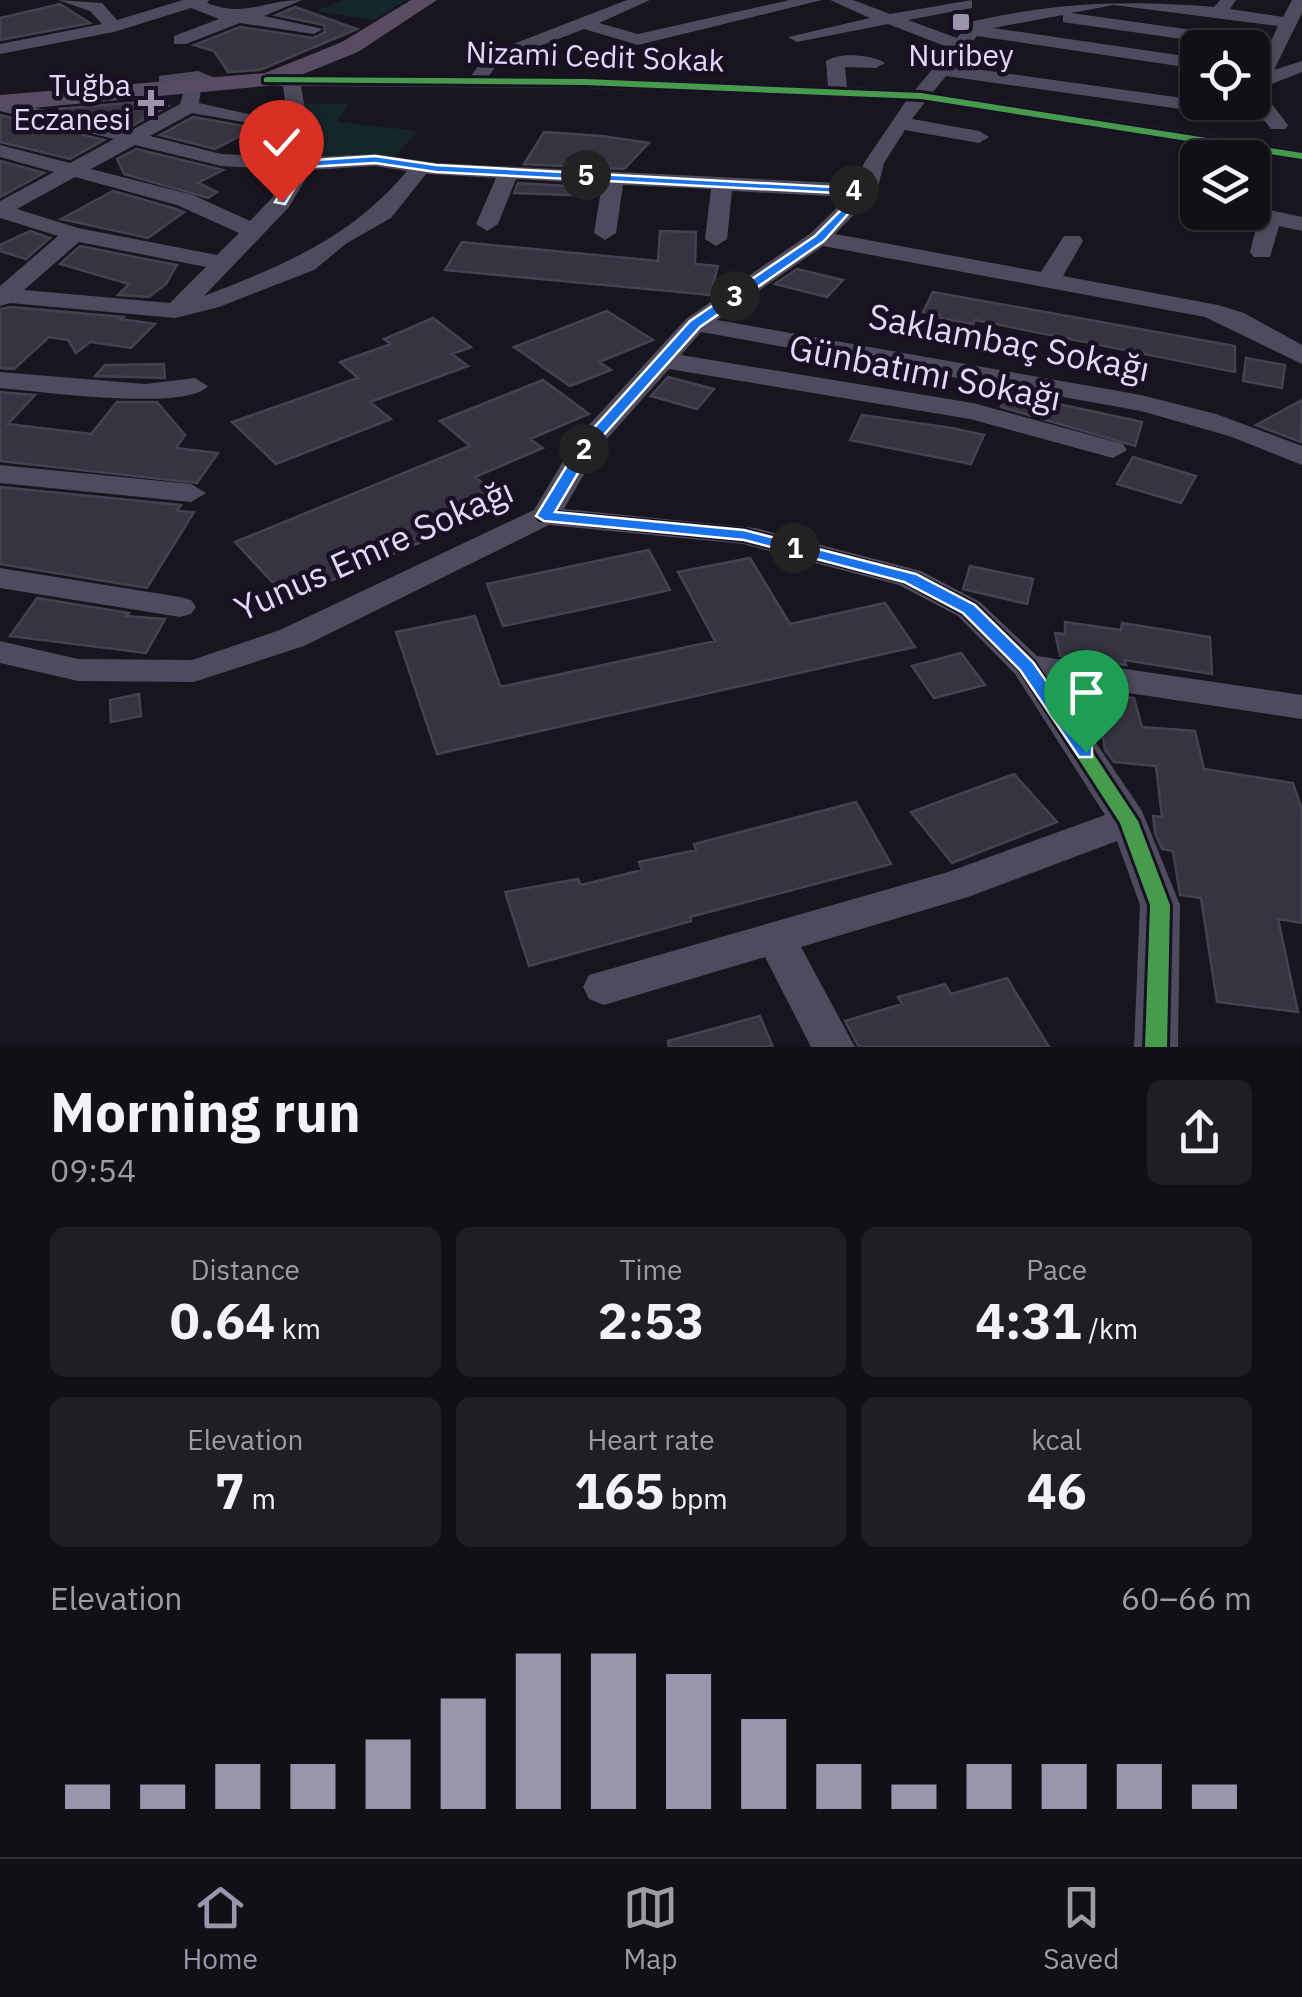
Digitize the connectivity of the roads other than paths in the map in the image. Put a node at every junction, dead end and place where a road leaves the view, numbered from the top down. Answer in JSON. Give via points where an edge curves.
{"nodes":[{"id":1,"x":66,"y":0,"type":"edge"},
{"id":2,"x":294,"y":0,"type":"edge"},
{"id":3,"x":426,"y":0,"type":"edge"},
{"id":4,"x":642,"y":0,"type":"edge"},
{"id":5,"x":814,"y":0,"type":"edge"},
{"id":6,"x":838,"y":0,"type":"edge"},
{"id":7,"x":1114,"y":0,"type":"edge"},
{"id":8,"x":197,"y":1,"type":"edge"},
{"id":9,"x":96,"y":4,"type":"edge"},
{"id":10,"x":966,"y":4,"type":"dead end"},
{"id":11,"x":1224,"y":6,"type":"edge"},
{"id":12,"x":1042,"y":7,"type":"edge"},
{"id":13,"x":884,"y":8,"type":"edge"},
{"id":14,"x":1295,"y":9,"type":"edge"},
{"id":15,"x":241,"y":18,"type":"junction"},
{"id":16,"x":580,"y":22,"type":"junction"},
{"id":17,"x":114,"y":26,"type":"junction"},
{"id":18,"x":314,"y":29,"type":"dead end"},
{"id":19,"x":972,"y":30,"type":"junction"},
{"id":20,"x":797,"y":37,"type":"dead end"},
{"id":21,"x":180,"y":40,"type":"dead end"},
{"id":22,"x":959,"y":45,"type":"junction"},
{"id":23,"x":1274,"y":47,"type":"junction"},
{"id":24,"x":0,"y":49,"type":"edge"},
{"id":25,"x":1270,"y":54,"type":"edge"},
{"id":26,"x":1180,"y":61,"type":"edge"},
{"id":27,"x":876,"y":63,"type":"dead end"},
{"id":28,"x":1302,"y":66,"type":"edge"},
{"id":29,"x":164,"y":70,"type":"dead end"},
{"id":30,"x":940,"y":70,"type":"junction"},
{"id":31,"x":1270,"y":73,"type":"edge"},
{"id":32,"x":279,"y":80,"type":"junction"},
{"id":33,"x":477,"y":80,"type":"junction"},
{"id":34,"x":201,"y":88,"type":"junction"},
{"id":35,"x":838,"y":93,"type":"junction"},
{"id":36,"x":921,"y":96,"type":"junction"},
{"id":37,"x":1180,"y":100,"type":"edge"},
{"id":38,"x":0,"y":104,"type":"edge"},
{"id":39,"x":1270,"y":111,"type":"edge"},
{"id":40,"x":1270,"y":115,"type":"edge"},
{"id":41,"x":1302,"y":118,"type":"edge"},
{"id":42,"x":259,"y":122,"type":"dead end"},
{"id":43,"x":899,"y":123,"type":"junction"},
{"id":44,"x":979,"y":137,"type":"dead end"},
{"id":45,"x":130,"y":139,"type":"junction"},
{"id":46,"x":1302,"y":148,"type":"edge"},
{"id":47,"x":0,"y":151,"type":"edge"},
{"id":48,"x":1302,"y":156,"type":"edge"},
{"id":49,"x":304,"y":164,"type":"junction"},
{"id":50,"x":422,"y":167,"type":"junction"},
{"id":51,"x":72,"y":170,"type":"junction"},
{"id":52,"x":509,"y":172,"type":"junction"},
{"id":53,"x":614,"y":176,"type":"junction"},
{"id":54,"x":722,"y":182,"type":"junction"},
{"id":55,"x":866,"y":191,"type":"junction"},
{"id":56,"x":0,"y":210,"type":"edge"},
{"id":57,"x":488,"y":224,"type":"dead end"},
{"id":58,"x":1302,"y":224,"type":"edge"},
{"id":59,"x":254,"y":230,"type":"junction"},
{"id":60,"x":605,"y":233,"type":"dead end"},
{"id":61,"x":74,"y":234,"type":"junction"},
{"id":62,"x":820,"y":238,"type":"junction"},
{"id":63,"x":716,"y":240,"type":"dead end"},
{"id":64,"x":1072,"y":240,"type":"dead end"},
{"id":65,"x":1262,"y":252,"type":"dead end"},
{"id":66,"x":222,"y":263,"type":"junction"},
{"id":67,"x":1047,"y":282,"type":"junction"},
{"id":68,"x":1,"y":296,"type":"edge"},
{"id":69,"x":176,"y":311,"type":"junction"},
{"id":70,"x":695,"y":324,"type":"junction"},
{"id":71,"x":1302,"y":356,"type":"edge"},
{"id":72,"x":663,"y":360,"type":"junction"},
{"id":73,"x":0,"y":380,"type":"edge"},
{"id":74,"x":196,"y":386,"type":"dead end"},
{"id":75,"x":1113,"y":450,"type":"dead end"},
{"id":76,"x":1302,"y":457,"type":"edge"},
{"id":77,"x":0,"y":474,"type":"edge"},
{"id":78,"x":191,"y":493,"type":"dead end"},
{"id":79,"x":544,"y":516,"type":"junction"},
{"id":80,"x":0,"y":578,"type":"edge"},
{"id":81,"x":180,"y":607,"type":"dead end"},
{"id":82,"x":0,"y":652,"type":"edge"},
{"id":83,"x":1026,"y":666,"type":"junction"},
{"id":84,"x":1302,"y":707,"type":"edge"},
{"id":85,"x":1129,"y":821,"type":"junction"},
{"id":86,"x":775,"y":938,"type":"junction"},
{"id":87,"x":604,"y":987,"type":"dead end"},
{"id":88,"x":833,"y":1047,"type":"edge"},
{"id":89,"x":1156,"y":1047,"type":"edge"}],
"edges":[{"from":1,"to":9,"type":"street"},
{"from":2,"to":15,"type":"street"},
{"from":3,"to":32,"type":"main road","via":[[334,56]]},
{"from":4,"to":16,"type":"street"},
{"from":5,"to":16,"type":"street","via":[[638,40]]},
{"from":6,"to":13,"type":"street"},
{"from":7,"to":11,"type":"street"},
{"from":7,"to":12,"type":"street"},
{"from":8,"to":15,"type":"street"},
{"from":8,"to":17,"type":"street"},
{"from":9,"to":17,"type":"street"},
{"from":10,"to":13,"type":"street"},
{"from":11,"to":14,"type":"street"},
{"from":12,"to":19,"type":"street"},
{"from":12,"to":23,"type":"street"},
{"from":13,"to":20,"type":"street"},
{"from":13,"to":22,"type":"street"},
{"from":14,"to":23,"type":"street"},
{"from":15,"to":18,"type":"street"},
{"from":15,"to":21,"type":"street"},
{"from":16,"to":33,"type":"street","via":[[493,58]]},
{"from":17,"to":24,"type":"street"},
{"from":19,"to":22,"type":"street"},
{"from":19,"to":26,"type":"street"},
{"from":22,"to":30,"type":"street"},
{"from":23,"to":25,"type":"street"},
{"from":27,"to":35,"type":"street","via":[[836,61]]},
{"from":28,"to":31,"type":"street"},
{"from":29,"to":34,"type":"street"},
{"from":30,"to":36,"type":"street"},
{"from":30,"to":37,"type":"street"},
{"from":32,"to":33,"type":"street","name":"Nizami Cedit Sokak"},
{"from":32,"to":34,"type":"main road"},
{"from":32,"to":49,"type":"street"},
{"from":33,"to":35,"type":"street","name":"Nizami Cedit Sokak"},
{"from":34,"to":38,"type":"main road"},
{"from":34,"to":42,"type":"street"},
{"from":34,"to":45,"type":"street"},
{"from":35,"to":36,"type":"street","name":"Nizami Cedit Sokak"},
{"from":36,"to":43,"type":"street"},
{"from":36,"to":48,"type":"street","name":"Nizami Cedit Sokak"},
{"from":38,"to":45,"type":"street"},
{"from":39,"to":41,"type":"street"},
{"from":40,"to":46,"type":"street"},
{"from":43,"to":44,"type":"street"},
{"from":43,"to":55,"type":"street","via":[[874,163]]},
{"from":45,"to":49,"type":"street","via":[[221,160]]},
{"from":45,"to":51,"type":"street"},
{"from":47,"to":51,"type":"street"},
{"from":49,"to":50,"type":"street","via":[[375,160]]},
{"from":49,"to":59,"type":"street"},
{"from":50,"to":52,"type":"street"},
{"from":50,"to":69,"type":"street","via":[[383,213],[306,265]]},
{"from":51,"to":56,"type":"street"},
{"from":51,"to":59,"type":"street","via":[[185,200]]},
{"from":52,"to":53,"type":"street"},
{"from":52,"to":57,"type":"street"},
{"from":53,"to":54,"type":"street"},
{"from":53,"to":60,"type":"street"},
{"from":54,"to":55,"type":"street"},
{"from":54,"to":63,"type":"street"},
{"from":55,"to":62,"type":"street"},
{"from":56,"to":61,"type":"street"},
{"from":58,"to":65,"type":"street","via":[[1270,217]]},
{"from":59,"to":66,"type":"street"},
{"from":61,"to":66,"type":"street"},
{"from":61,"to":68,"type":"street"},
{"from":62,"to":67,"type":"street"},
{"from":62,"to":70,"type":"street"},
{"from":64,"to":67,"type":"street"},
{"from":66,"to":69,"type":"street"},
{"from":67,"to":71,"type":"street","via":[[1209,310]]},
{"from":68,"to":69,"type":"street"},
{"from":70,"to":72,"type":"street"},
{"from":70,"to":76,"type":"street","name":"Saklambaç Sokağı","via":[[1170,409],[1251,432]]},
{"from":72,"to":75,"type":"street","name":"Günbatımı Sokağı","via":[[974,411]]},
{"from":72,"to":79,"type":"street","via":[[587,444]]},
{"from":73,"to":74,"type":"street","via":[[145,392]]},
{"from":77,"to":78,"type":"street"},
{"from":79,"to":82,"type":"street","name":"Yunus Emre Sokağı","via":[[292,638],[194,670],[78,670]]},
{"from":79,"to":83,"type":"street","via":[[744,535],[910,578],[969,609]]},
{"from":80,"to":81,"type":"street","name":"Yunus Emre Sokağı"},
{"from":83,"to":84,"type":"street"},
{"from":83,"to":85,"type":"street"},
{"from":85,"to":86,"type":"street","via":[[954,886]]},
{"from":85,"to":89,"type":"street","via":[[1160,904]]},
{"from":86,"to":87,"type":"street"},
{"from":86,"to":88,"type":"street"}]}
